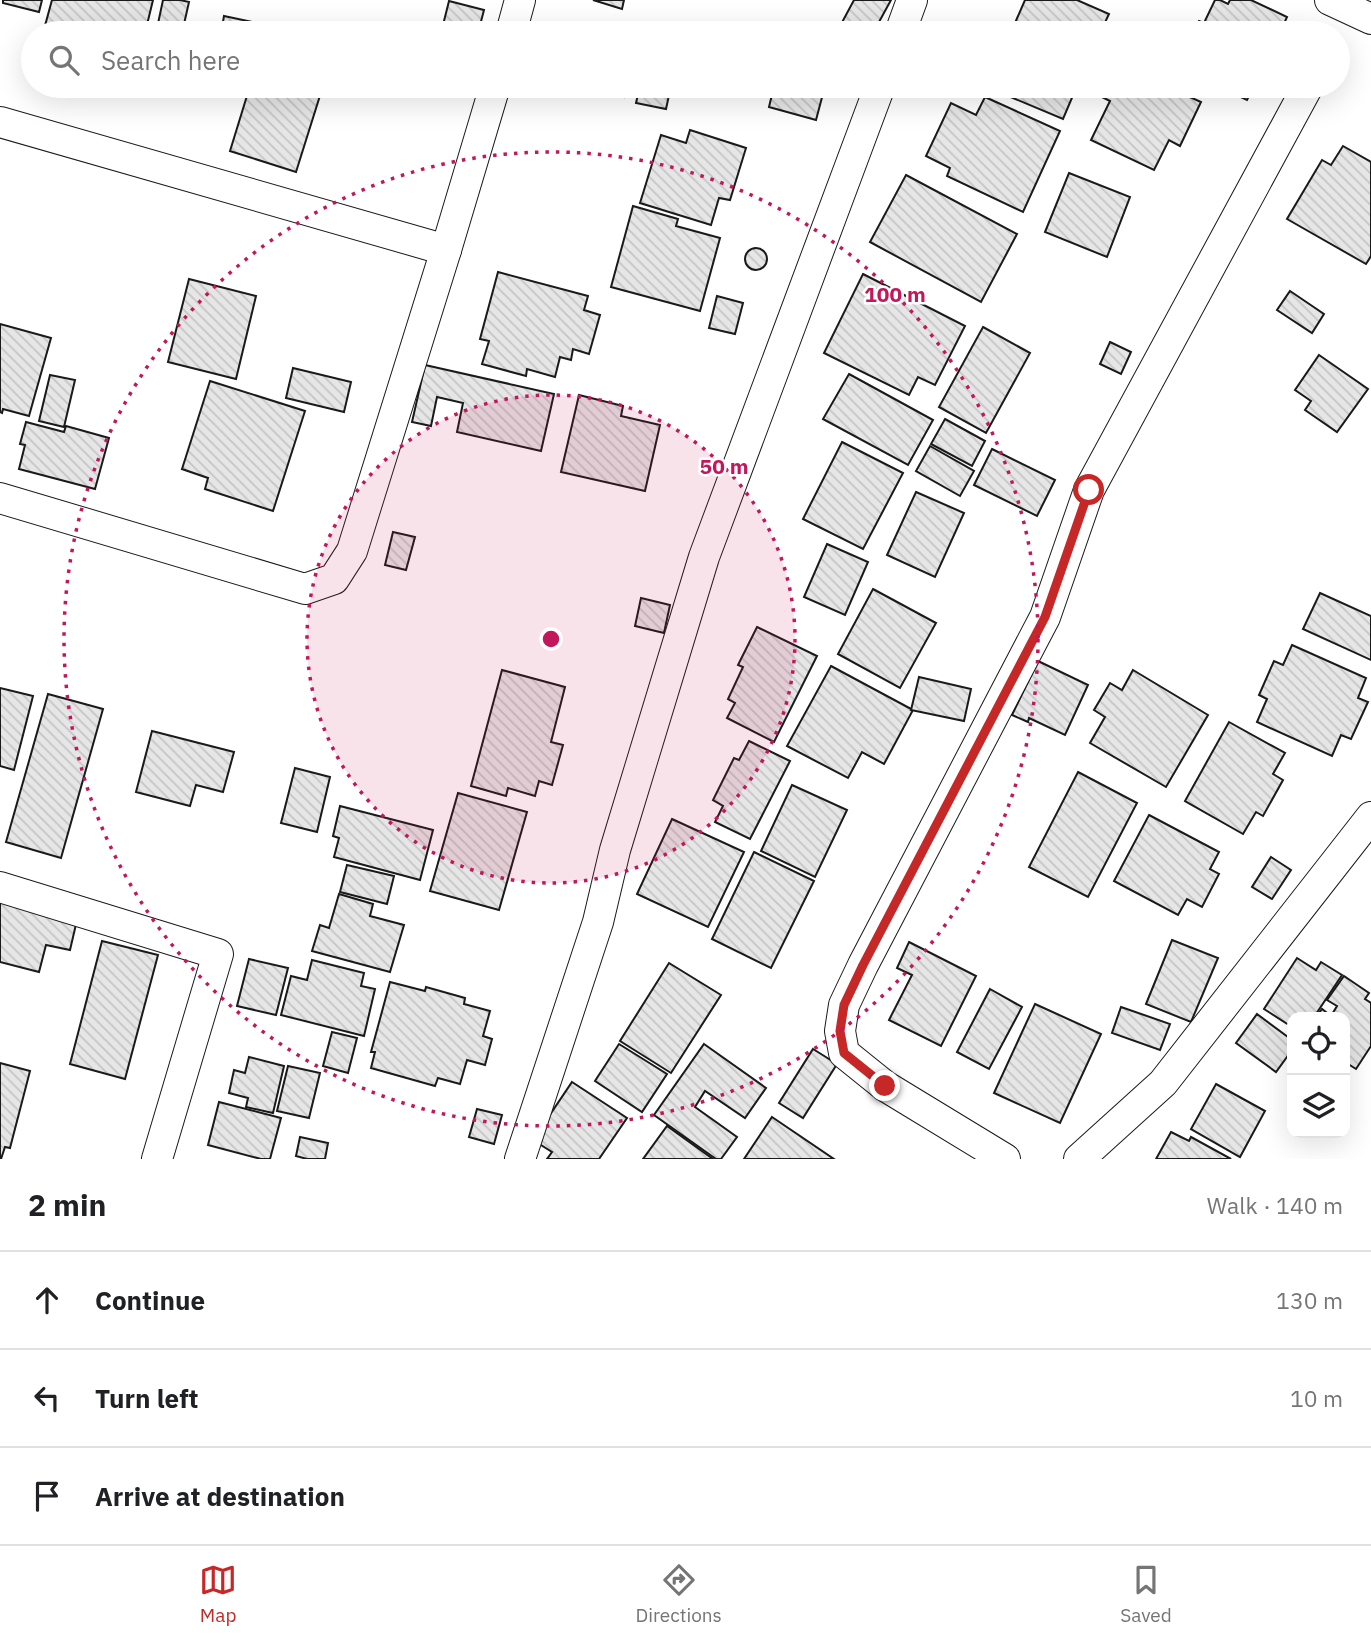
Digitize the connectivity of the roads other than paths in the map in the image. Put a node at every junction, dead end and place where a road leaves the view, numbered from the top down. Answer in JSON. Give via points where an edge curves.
{"nodes":[{"id":1,"x":520,"y":0,"type":"edge"},
{"id":2,"x":912,"y":0,"type":"edge"},
{"id":3,"x":514,"y":21,"type":"edge"},
{"id":4,"x":904,"y":21,"type":"edge"},
{"id":5,"x":491,"y":98,"type":"edge"},
{"id":6,"x":876,"y":98,"type":"edge"},
{"id":7,"x":1301,"y":98,"type":"edge"},
{"id":8,"x":0,"y":122,"type":"edge"},
{"id":9,"x":446,"y":250,"type":"junction"},
{"id":10,"x":0,"y":498,"type":"edge"},
{"id":11,"x":1371,"y":817,"type":"edge"},
{"id":12,"x":0,"y":887,"type":"edge"},
{"id":13,"x":157,"y":1159,"type":"edge"},
{"id":14,"x":520,"y":1159,"type":"edge"},
{"id":15,"x":1005,"y":1159,"type":"edge"},
{"id":16,"x":1079,"y":1159,"type":"edge"}],
"edges":[{"from":1,"to":3,"type":"street"},
{"from":2,"to":4,"type":"street"},
{"from":5,"to":9,"type":"street"},
{"from":6,"to":14,"type":"street","via":[[704,557],[615,850],[598,922]]},
{"from":7,"to":15,"type":"street","via":[[1089,490],[1045,617],[844,1005],[840,1031],[844,1053],[885,1086]]},
{"from":8,"to":9,"type":"street"},
{"from":9,"to":10,"type":"street","via":[[352,551],[334,579],[305,589]]},
{"from":11,"to":16,"type":"street","via":[[1163,1083]]},
{"from":12,"to":13,"type":"street","via":[[218,954]]}]}
